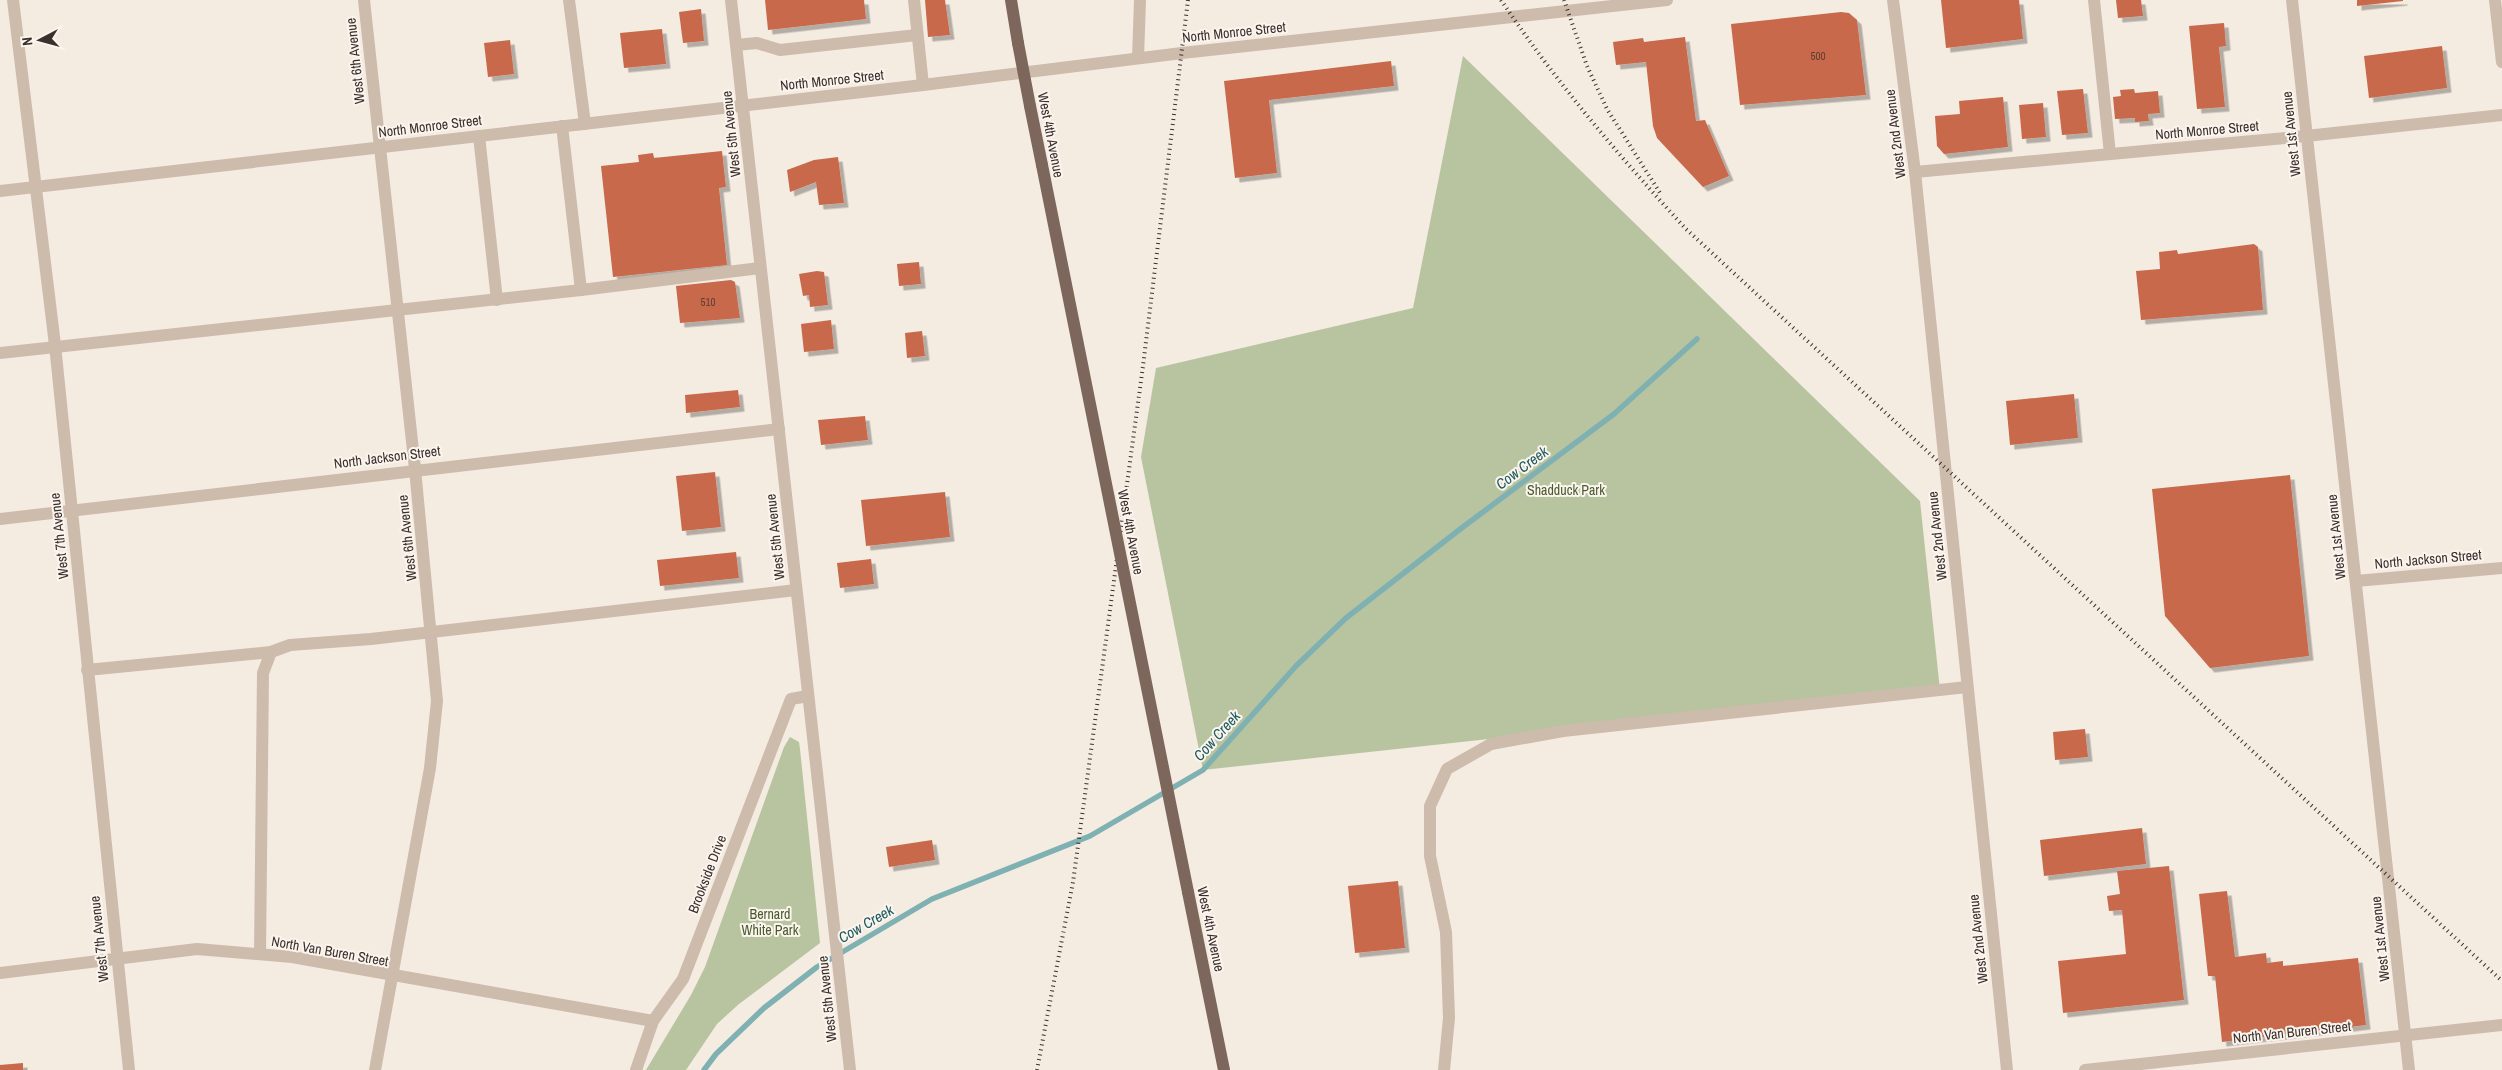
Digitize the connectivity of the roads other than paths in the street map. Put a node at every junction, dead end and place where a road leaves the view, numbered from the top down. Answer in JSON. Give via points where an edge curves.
{"nodes":[{"id":1,"x":13,"y":0,"type":"edge"},
{"id":2,"x":364,"y":0,"type":"edge"},
{"id":3,"x":569,"y":0,"type":"edge"},
{"id":4,"x":731,"y":0,"type":"edge"},
{"id":5,"x":914,"y":0,"type":"edge"},
{"id":6,"x":1010,"y":0,"type":"edge"},
{"id":7,"x":1140,"y":0,"type":"edge"},
{"id":8,"x":1667,"y":0,"type":"edge"},
{"id":9,"x":1893,"y":0,"type":"edge"},
{"id":10,"x":2094,"y":0,"type":"edge"},
{"id":11,"x":2292,"y":0,"type":"edge"},
{"id":12,"x":2495,"y":0,"type":"edge"},
{"id":13,"x":917,"y":35,"type":"junction"},
{"id":14,"x":736,"y":45,"type":"junction"},
{"id":15,"x":1138,"y":58,"type":"junction"},
{"id":16,"x":2502,"y":62,"type":"edge"},
{"id":17,"x":923,"y":85,"type":"junction"},
{"id":18,"x":743,"y":105,"type":"junction"},
{"id":19,"x":2502,"y":114,"type":"edge"},
{"id":20,"x":585,"y":124,"type":"junction"},
{"id":21,"x":562,"y":126,"type":"junction"},
{"id":22,"x":479,"y":136,"type":"junction"},
{"id":23,"x":2306,"y":136,"type":"junction"},
{"id":24,"x":379,"y":147,"type":"junction"},
{"id":25,"x":2110,"y":154,"type":"junction"},
{"id":26,"x":1915,"y":172,"type":"junction"},
{"id":27,"x":35,"y":187,"type":"junction"},
{"id":28,"x":0,"y":191,"type":"edge"},
{"id":29,"x":760,"y":268,"type":"junction"},
{"id":30,"x":581,"y":290,"type":"junction"},
{"id":31,"x":496,"y":300,"type":"junction"},
{"id":32,"x":398,"y":310,"type":"junction"},
{"id":33,"x":55,"y":346,"type":"junction"},
{"id":34,"x":0,"y":353,"type":"edge"},
{"id":35,"x":778,"y":429,"type":"junction"},
{"id":36,"x":415,"y":469,"type":"junction"},
{"id":37,"x":72,"y":510,"type":"junction"},
{"id":38,"x":0,"y":519,"type":"edge"},
{"id":39,"x":2502,"y":568,"type":"edge"},
{"id":40,"x":2356,"y":581,"type":"junction"},
{"id":41,"x":796,"y":590,"type":"junction"},
{"id":42,"x":432,"y":632,"type":"junction"},
{"id":43,"x":271,"y":652,"type":"junction"},
{"id":44,"x":88,"y":670,"type":"junction"},
{"id":45,"x":1967,"y":687,"type":"junction"},
{"id":46,"x":808,"y":696,"type":"junction"},
{"id":47,"x":260,"y":954,"type":"junction"},
{"id":48,"x":116,"y":960,"type":"junction"},
{"id":49,"x":0,"y":973,"type":"edge"},
{"id":50,"x":391,"y":976,"type":"junction"},
{"id":51,"x":653,"y":1021,"type":"junction"},
{"id":52,"x":2497,"y":1026,"type":"edge"},
{"id":53,"x":2405,"y":1035,"type":"junction"},
{"id":54,"x":2502,"y":1037,"type":"edge"},
{"id":55,"x":2203,"y":1057,"type":"junction"},
{"id":56,"x":129,"y":1070,"type":"edge"},
{"id":57,"x":375,"y":1070,"type":"edge"},
{"id":58,"x":636,"y":1070,"type":"edge"},
{"id":59,"x":850,"y":1070,"type":"edge"},
{"id":60,"x":1224,"y":1070,"type":"edge"},
{"id":61,"x":1444,"y":1070,"type":"edge"},
{"id":62,"x":2007,"y":1070,"type":"edge"},
{"id":63,"x":2085,"y":1070,"type":"edge"},
{"id":64,"x":2204,"y":1070,"type":"edge"},
{"id":65,"x":2409,"y":1070,"type":"edge"}],
"edges":[{"from":1,"to":27,"type":"street","name":"West 7th Avenue"},
{"from":2,"to":24,"type":"street","name":"West 6th Avenue"},
{"from":3,"to":20,"type":"street"},
{"from":4,"to":14,"type":"street","name":"West 5th Avenue"},
{"from":5,"to":13,"type":"street"},
{"from":6,"to":60,"type":"main road","name":"West 4th Avenue","bridge":true},
{"from":7,"to":15,"type":"street"},
{"from":8,"to":15,"type":"street","name":"North Monroe Street"},
{"from":9,"to":26,"type":"street","name":"West 2nd Avenue"},
{"from":10,"to":25,"type":"street"},
{"from":11,"to":23,"type":"street","name":"West 1st Avenue"},
{"from":12,"to":16,"type":"street"},
{"from":13,"to":14,"type":"street","via":[[780,50],[757,43]]},
{"from":13,"to":17,"type":"street"},
{"from":14,"to":18,"type":"street","name":"West 5th Avenue"},
{"from":15,"to":17,"type":"street","name":"North Monroe Street"},
{"from":17,"to":18,"type":"street","name":"North Monroe Street"},
{"from":18,"to":20,"type":"street","name":"North Monroe Street"},
{"from":18,"to":29,"type":"street","name":"West 5th Avenue"},
{"from":19,"to":23,"type":"street","name":"North Monroe Street"},
{"from":20,"to":21,"type":"street","name":"North Monroe Street"},
{"from":21,"to":22,"type":"street","name":"North Monroe Street"},
{"from":21,"to":30,"type":"street"},
{"from":22,"to":24,"type":"street","name":"North Monroe Street"},
{"from":22,"to":31,"type":"street"},
{"from":23,"to":25,"type":"street","name":"North Monroe Street"},
{"from":23,"to":40,"type":"street","name":"West 1st Avenue"},
{"from":24,"to":27,"type":"street","name":"North Monroe Street"},
{"from":24,"to":32,"type":"street","name":"West 6th Avenue"},
{"from":25,"to":26,"type":"street","name":"North Monroe Street"},
{"from":26,"to":45,"type":"street","name":"West 2nd Avenue"},
{"from":27,"to":28,"type":"street","name":"North Monroe Street"},
{"from":27,"to":33,"type":"street","name":"West 7th Avenue"},
{"from":29,"to":30,"type":"street"},
{"from":29,"to":35,"type":"street","name":"West 5th Avenue"},
{"from":30,"to":31,"type":"street"},
{"from":31,"to":32,"type":"street"},
{"from":32,"to":33,"type":"street"},
{"from":32,"to":36,"type":"street","name":"West 6th Avenue"},
{"from":33,"to":34,"type":"street"},
{"from":33,"to":37,"type":"street","name":"West 7th Avenue"},
{"from":35,"to":36,"type":"street","name":"North Jackson Street"},
{"from":35,"to":41,"type":"street","name":"West 5th Avenue"},
{"from":36,"to":37,"type":"street","name":"North Jackson Street"},
{"from":36,"to":42,"type":"street","name":"West 6th Avenue"},
{"from":37,"to":38,"type":"street","name":"North Jackson Street"},
{"from":37,"to":44,"type":"street","name":"West 7th Avenue"},
{"from":39,"to":40,"type":"street","name":"North Jackson Street"},
{"from":40,"to":53,"type":"street","name":"West 1st Avenue"},
{"from":41,"to":42,"type":"street"},
{"from":41,"to":46,"type":"street","name":"West 5th Avenue"},
{"from":42,"to":43,"type":"street","via":[[290,646]]},
{"from":42,"to":50,"type":"street","name":"West 6th Avenue","via":[[437,701],[433,743]]},
{"from":43,"to":44,"type":"street"},
{"from":43,"to":47,"type":"street","via":[[263,673]]},
{"from":44,"to":48,"type":"street","name":"West 7th Avenue"},
{"from":45,"to":61,"type":"street","via":[[1563,731],[1491,744],[1447,768],[1430,806],[1430,856],[1446,932],[1449,1018]]},
{"from":45,"to":62,"type":"street","name":"West 2nd Avenue"},
{"from":46,"to":51,"type":"street","name":"Brookside Drive","via":[[791,699],[683,979]]},
{"from":46,"to":59,"type":"street","name":"West 5th Avenue"},
{"from":47,"to":48,"type":"street","name":"North Van Buren Street","via":[[197,949]]},
{"from":47,"to":50,"type":"street","name":"North Van Buren Street"},
{"from":48,"to":49,"type":"street","name":"North Van Buren Street"},
{"from":48,"to":56,"type":"street","name":"West 7th Avenue"},
{"from":50,"to":51,"type":"street","name":"North Van Buren Street"},
{"from":50,"to":57,"type":"street","name":"West 6th Avenue"},
{"from":51,"to":58,"type":"street","name":"Brookside Drive"},
{"from":52,"to":53,"type":"street","name":"North Van Buren Street"},
{"from":52,"to":54,"type":"street"},
{"from":53,"to":55,"type":"street","name":"North Van Buren Street"},
{"from":53,"to":65,"type":"street","name":"West 1st Avenue"},
{"from":55,"to":63,"type":"street","name":"North Van Buren Street"},
{"from":55,"to":64,"type":"street"}]}
